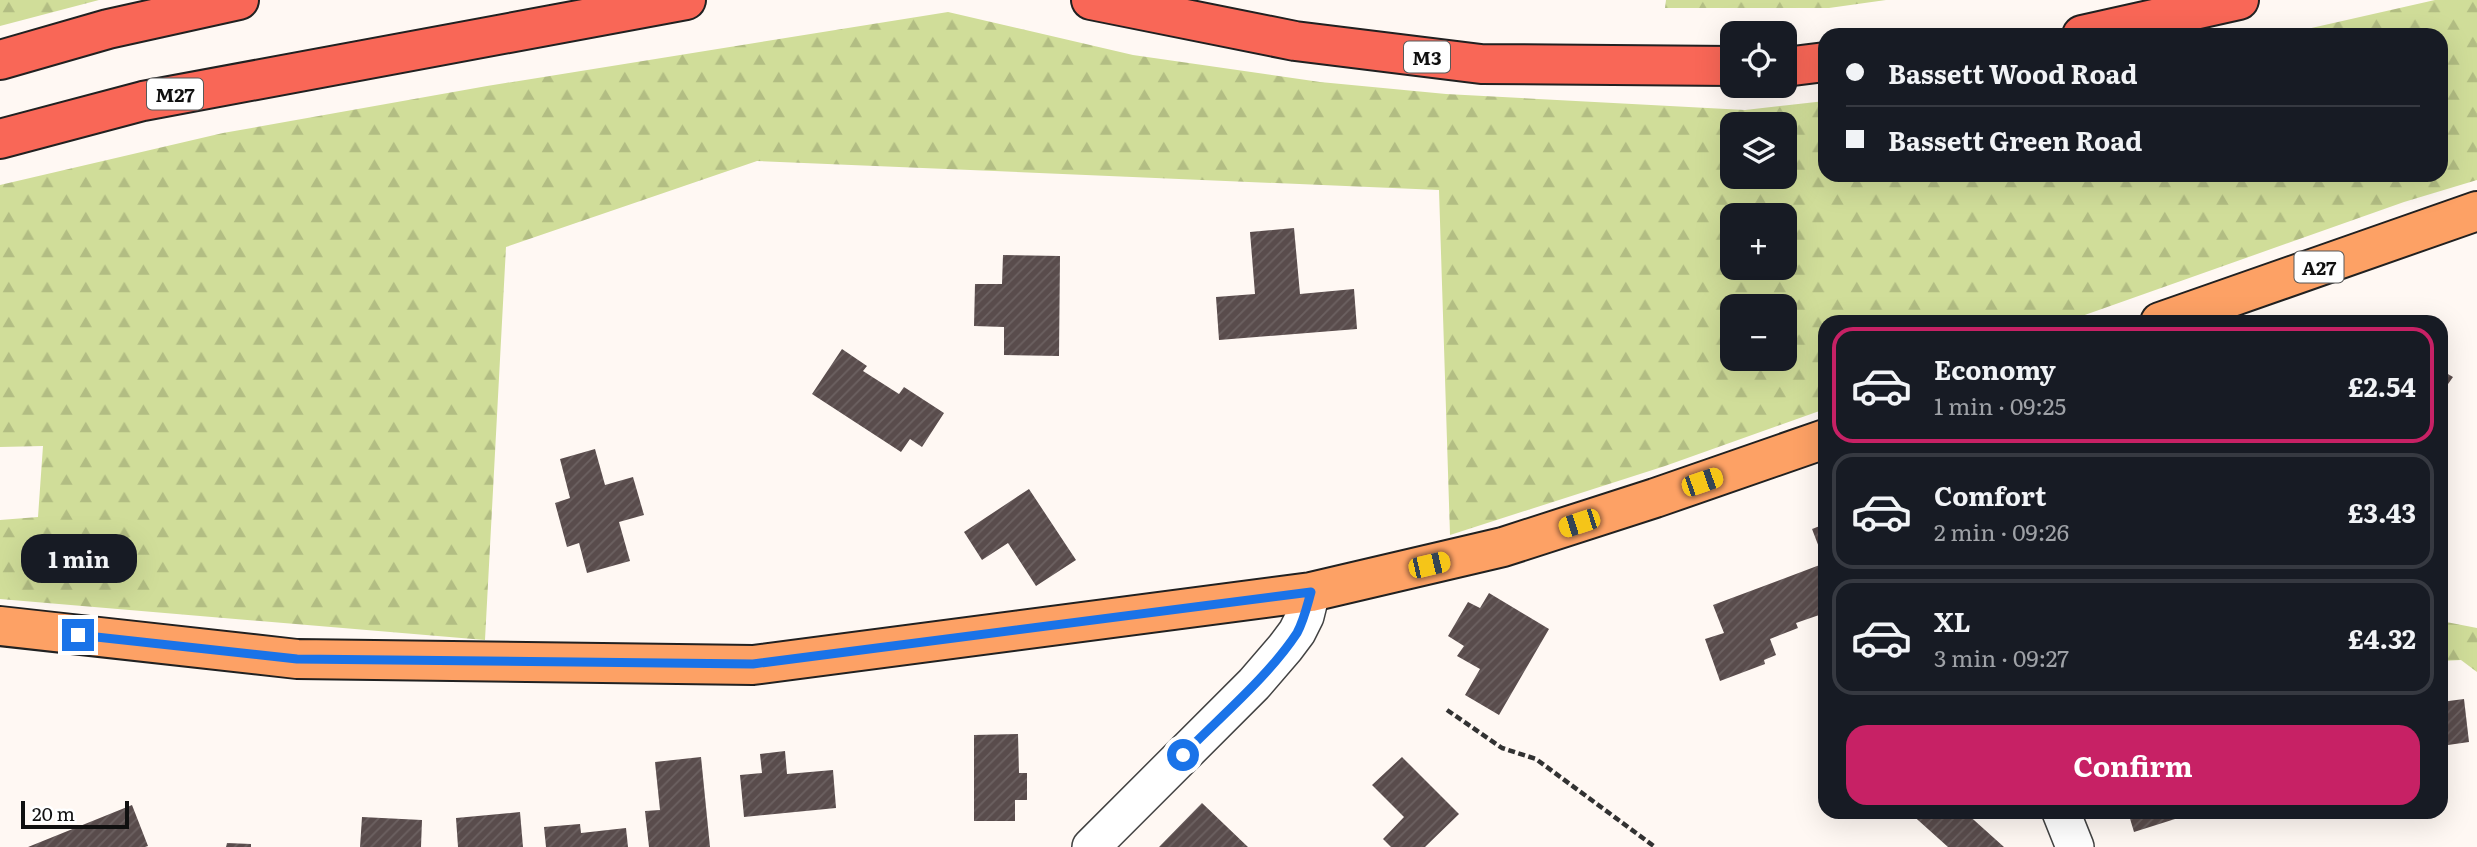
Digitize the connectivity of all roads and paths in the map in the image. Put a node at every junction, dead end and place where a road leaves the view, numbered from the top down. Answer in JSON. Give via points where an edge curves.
{"nodes":[{"id":1,"x":239,"y":0,"type":"edge"},
{"id":2,"x":686,"y":0,"type":"edge"},
{"id":3,"x":2239,"y":0,"type":"edge"},
{"id":4,"x":1108,"y":4,"type":"edge"},
{"id":5,"x":2113,"y":28,"type":"edge"},
{"id":6,"x":0,"y":60,"type":"edge"},
{"id":7,"x":1818,"y":63,"type":"edge"},
{"id":8,"x":1720,"y":66,"type":"edge"},
{"id":9,"x":1797,"y":66,"type":"edge"},
{"id":10,"x":0,"y":139,"type":"edge"},
{"id":11,"x":2477,"y":211,"type":"edge"},
{"id":12,"x":2180,"y":315,"type":"edge"},
{"id":13,"x":1818,"y":441,"type":"edge"},
{"id":14,"x":1311,"y":592,"type":"junction"},
{"id":15,"x":0,"y":626,"type":"edge"},
{"id":16,"x":1447,"y":710,"type":"dead end"},
{"id":17,"x":2064,"y":819,"type":"edge"},
{"id":18,"x":1091,"y":847,"type":"edge"},
{"id":19,"x":1655,"y":847,"type":"edge"},
{"id":20,"x":2075,"y":847,"type":"edge"}],
"edges":[{"from":1,"to":6,"type":"highway","via":[[108,29]]},
{"from":2,"to":10,"type":"highway","number":"M27","via":[[143,100]]},
{"from":3,"to":5,"type":"highway"},
{"from":4,"to":8,"type":"highway","number":"M3","via":[[1295,41],[1481,64]]},
{"from":7,"to":9,"type":"highway"},
{"from":11,"to":12,"type":"main road","number":"A27"},
{"from":13,"to":14,"type":"main road","via":[[1503,547]]},
{"from":14,"to":15,"type":"main road","via":[[753,664],[297,659]]},
{"from":14,"to":18,"type":"street","via":[[1301,624],[1254,684]]},
{"from":16,"to":19,"type":"path","via":[[1502,748],[1536,759]]},
{"from":17,"to":20,"type":"street"}]}
